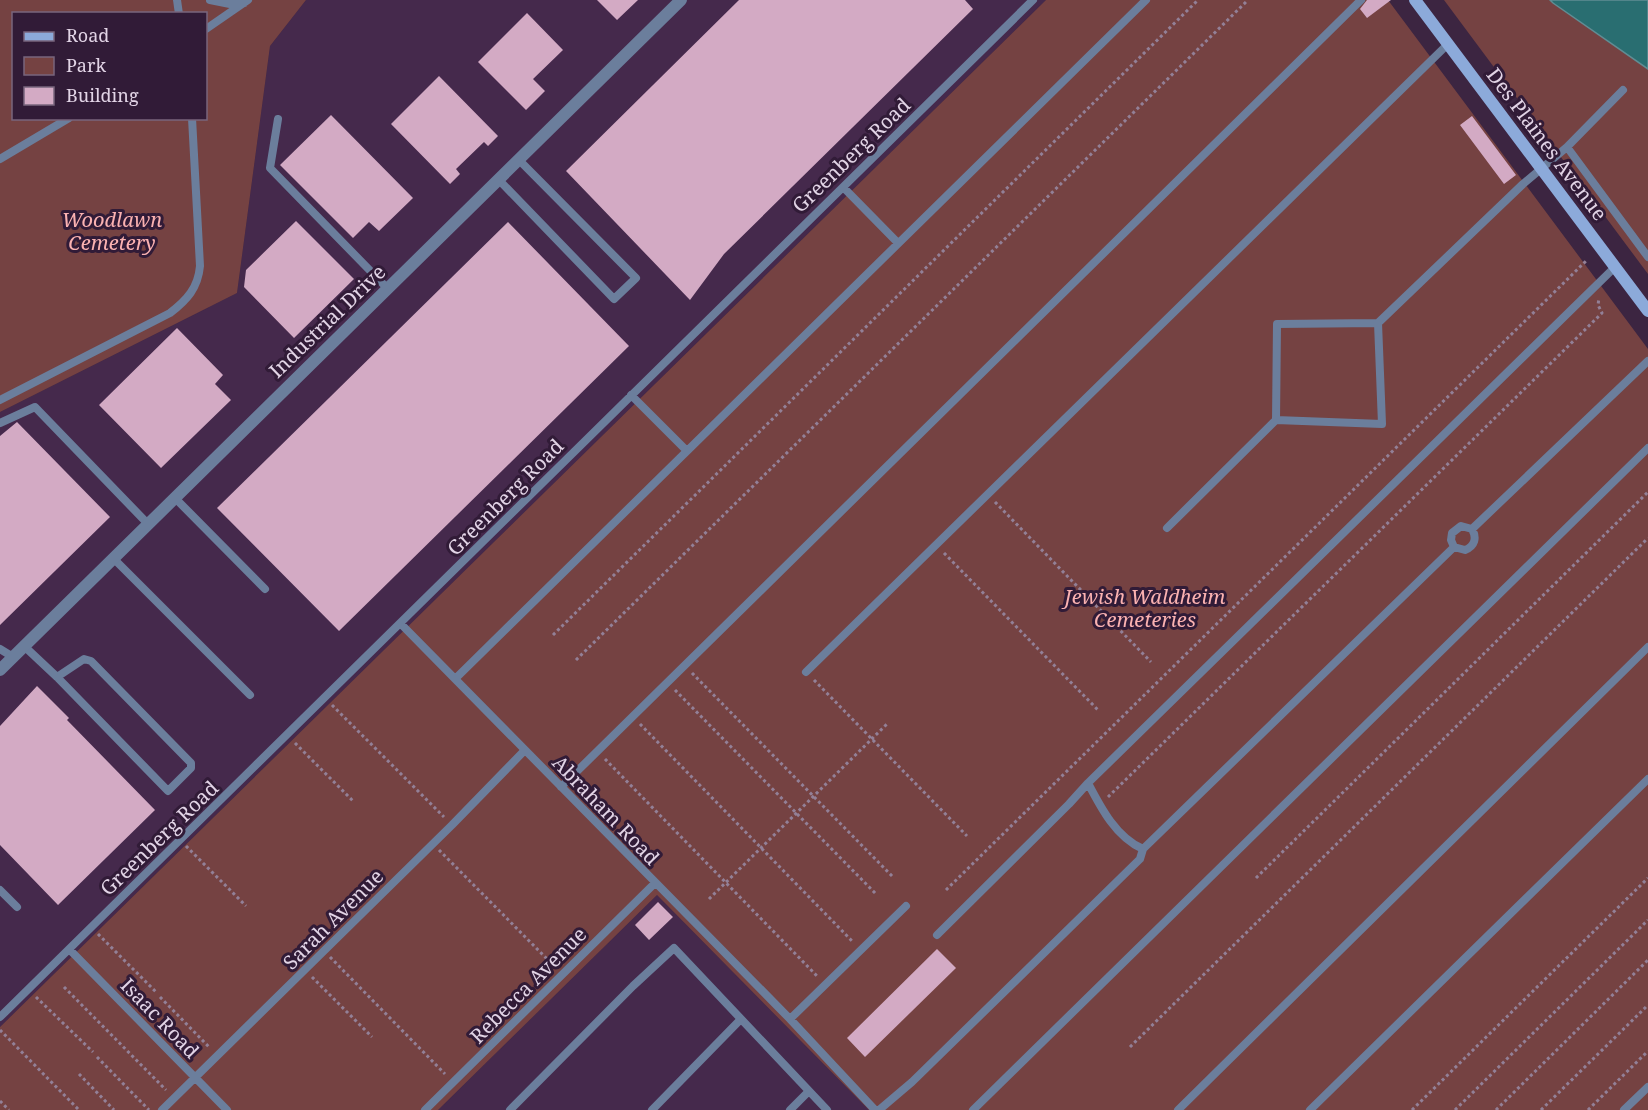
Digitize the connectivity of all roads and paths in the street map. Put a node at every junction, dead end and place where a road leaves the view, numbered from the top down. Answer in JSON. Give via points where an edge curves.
{"nodes":[{"id":1,"x":210,"y":0,"type":"edge"},
{"id":2,"x":681,"y":0,"type":"edge"},
{"id":3,"x":1033,"y":0,"type":"edge"},
{"id":4,"x":1146,"y":0,"type":"edge"},
{"id":5,"x":1198,"y":0,"type":"edge"},
{"id":6,"x":1248,"y":0,"type":"edge"},
{"id":7,"x":1361,"y":0,"type":"edge"},
{"id":8,"x":1415,"y":0,"type":"edge"},
{"id":9,"x":246,"y":2,"type":"edge"},
{"id":10,"x":207,"y":29,"type":"edge"},
{"id":11,"x":1448,"y":44,"type":"junction"},
{"id":12,"x":1623,"y":90,"type":"dead end"},
{"id":13,"x":278,"y":119,"type":"dead end"},
{"id":14,"x":66,"y":120,"type":"edge"},
{"id":15,"x":192,"y":120,"type":"edge"},
{"id":16,"x":1567,"y":147,"type":"junction"},
{"id":17,"x":0,"y":159,"type":"edge"},
{"id":18,"x":519,"y":160,"type":"junction"},
{"id":19,"x":1542,"y":169,"type":"junction"},
{"id":20,"x":499,"y":180,"type":"junction"},
{"id":21,"x":843,"y":187,"type":"junction"},
{"id":22,"x":898,"y":243,"type":"junction"},
{"id":23,"x":1648,"y":257,"type":"edge"},
{"id":24,"x":1587,"y":260,"type":"dead end"},
{"id":25,"x":1615,"y":267,"type":"junction"},
{"id":26,"x":1596,"y":285,"type":"junction"},
{"id":27,"x":388,"y":289,"type":"junction"},
{"id":28,"x":1648,"y":311,"type":"edge"},
{"id":29,"x":1378,"y":323,"type":"junction"},
{"id":30,"x":1648,"y":361,"type":"edge"},
{"id":31,"x":631,"y":395,"type":"junction"},
{"id":32,"x":0,"y":400,"type":"edge"},
{"id":33,"x":1276,"y":420,"type":"junction"},
{"id":34,"x":0,"y":423,"type":"edge"},
{"id":35,"x":1648,"y":448,"type":"edge"},
{"id":36,"x":687,"y":451,"type":"junction"},
{"id":37,"x":1648,"y":492,"type":"edge"},
{"id":38,"x":988,"y":494,"type":"junction"},
{"id":39,"x":175,"y":498,"type":"junction"},
{"id":40,"x":148,"y":524,"type":"junction"},
{"id":41,"x":1167,"y":528,"type":"dead end"},
{"id":42,"x":1472,"y":529,"type":"junction"},
{"id":43,"x":1648,"y":538,"type":"edge"},
{"id":44,"x":936,"y":544,"type":"junction"},
{"id":45,"x":1454,"y":547,"type":"junction"},
{"id":46,"x":113,"y":558,"type":"junction"},
{"id":47,"x":265,"y":589,"type":"dead end"},
{"id":48,"x":400,"y":623,"type":"junction"},
{"id":49,"x":553,"y":635,"type":"dead end"},
{"id":50,"x":24,"y":646,"type":"junction"},
{"id":51,"x":1648,"y":647,"type":"edge"},
{"id":52,"x":0,"y":650,"type":"edge"},
{"id":53,"x":13,"y":657,"type":"junction"},
{"id":54,"x":576,"y":660,"type":"dead end"},
{"id":55,"x":1151,"y":662,"type":"dead end"},
{"id":56,"x":685,"y":665,"type":"junction"},
{"id":57,"x":0,"y":670,"type":"edge"},
{"id":58,"x":806,"y":672,"type":"joint"},
{"id":59,"x":57,"y":677,"type":"junction"},
{"id":60,"x":454,"y":679,"type":"junction"},
{"id":61,"x":668,"y":682,"type":"junction"},
{"id":62,"x":250,"y":695,"type":"dead end"},
{"id":63,"x":325,"y":698,"type":"junction"},
{"id":64,"x":1098,"y":710,"type":"dead end"},
{"id":65,"x":633,"y":717,"type":"junction"},
{"id":66,"x":888,"y":723,"type":"dead end"},
{"id":67,"x":287,"y":735,"type":"junction"},
{"id":68,"x":872,"y":739,"type":"junction"},
{"id":69,"x":525,"y":750,"type":"junction"},
{"id":70,"x":598,"y":751,"type":"junction"},
{"id":71,"x":1648,"y":779,"type":"edge"},
{"id":72,"x":1088,"y":783,"type":"junction"},
{"id":73,"x":561,"y":788,"type":"junction"},
{"id":74,"x":814,"y":796,"type":"junction"},
{"id":75,"x":353,"y":801,"type":"dead end"},
{"id":76,"x":1100,"y":805,"type":"junction"},
{"id":77,"x":797,"y":813,"type":"junction"},
{"id":78,"x":452,"y":825,"type":"junction"},
{"id":79,"x":968,"y":836,"type":"dead end"},
{"id":80,"x":180,"y":840,"type":"junction"},
{"id":81,"x":432,"y":844,"type":"junction"},
{"id":82,"x":762,"y":848,"type":"junction"},
{"id":83,"x":1143,"y":849,"type":"junction"},
{"id":84,"x":893,"y":877,"type":"dead end"},
{"id":85,"x":1256,"y":878,"type":"dead end"},
{"id":86,"x":1648,"y":878,"type":"edge"},
{"id":87,"x":655,"y":883,"type":"junction"},
{"id":88,"x":726,"y":883,"type":"junction"},
{"id":89,"x":0,"y":890,"type":"edge"},
{"id":90,"x":946,"y":890,"type":"dead end"},
{"id":91,"x":877,"y":895,"type":"dead end"},
{"id":92,"x":709,"y":899,"type":"dead end"},
{"id":93,"x":246,"y":906,"type":"dead end"},
{"id":94,"x":906,"y":906,"type":"dead end"},
{"id":95,"x":17,"y":907,"type":"dead end"},
{"id":96,"x":1648,"y":920,"type":"edge"},
{"id":97,"x":91,"y":927,"type":"junction"},
{"id":98,"x":937,"y":935,"type":"dead end"},
{"id":99,"x":69,"y":949,"type":"junction"},
{"id":100,"x":861,"y":949,"type":"junction"},
{"id":101,"x":324,"y":951,"type":"junction"},
{"id":102,"x":1648,"y":960,"type":"edge"},
{"id":103,"x":307,"y":968,"type":"junction"},
{"id":104,"x":561,"y":975,"type":"junction"},
{"id":105,"x":817,"y":976,"type":"dead end"},
{"id":106,"x":64,"y":987,"type":"dead end"},
{"id":107,"x":28,"y":989,"type":"junction"},
{"id":108,"x":156,"y":992,"type":"dead end"},
{"id":109,"x":160,"y":997,"type":"dead end"},
{"id":110,"x":1648,"y":1005,"type":"edge"},
{"id":111,"x":0,"y":1017,"type":"edge"},
{"id":112,"x":741,"y":1019,"type":"junction"},
{"id":113,"x":789,"y":1019,"type":"junction"},
{"id":114,"x":0,"y":1030,"type":"edge"},
{"id":115,"x":372,"y":1037,"type":"dead end"},
{"id":116,"x":1130,"y":1047,"type":"dead end"},
{"id":117,"x":1648,"y":1051,"type":"edge"},
{"id":118,"x":93,"y":1052,"type":"dead end"},
{"id":119,"x":218,"y":1056,"type":"junction"},
{"id":120,"x":97,"y":1057,"type":"dead end"},
{"id":121,"x":79,"y":1074,"type":"dead end"},
{"id":122,"x":195,"y":1078,"type":"junction"},
{"id":123,"x":453,"y":1082,"type":"junction"},
{"id":124,"x":1648,"y":1086,"type":"edge"},
{"id":125,"x":809,"y":1091,"type":"junction"},
{"id":126,"x":174,"y":1098,"type":"junction"},
{"id":127,"x":0,"y":1101,"type":"edge"},
{"id":128,"x":9,"y":1110,"type":"edge"},
{"id":129,"x":79,"y":1110,"type":"edge"},
{"id":130,"x":114,"y":1110,"type":"edge"},
{"id":131,"x":149,"y":1110,"type":"edge"},
{"id":132,"x":162,"y":1110,"type":"edge"},
{"id":133,"x":227,"y":1110,"type":"edge"},
{"id":134,"x":425,"y":1110,"type":"edge"},
{"id":135,"x":510,"y":1110,"type":"edge"},
{"id":136,"x":652,"y":1110,"type":"edge"},
{"id":137,"x":790,"y":1110,"type":"edge"},
{"id":138,"x":827,"y":1110,"type":"edge"},
{"id":139,"x":877,"y":1110,"type":"edge"},
{"id":140,"x":974,"y":1110,"type":"edge"},
{"id":141,"x":1178,"y":1110,"type":"edge"},
{"id":142,"x":1310,"y":1110,"type":"edge"},
{"id":143,"x":1412,"y":1110,"type":"edge"},
{"id":144,"x":1455,"y":1110,"type":"edge"},
{"id":145,"x":1496,"y":1110,"type":"edge"},
{"id":146,"x":1541,"y":1110,"type":"edge"},
{"id":147,"x":1588,"y":1110,"type":"edge"},
{"id":148,"x":1624,"y":1110,"type":"edge"}],
"edges":[{"from":1,"to":9,"type":"lane"},
{"from":2,"to":18,"type":"street","name":"Industrial Drive"},
{"from":3,"to":21,"type":"lane","name":"Greenberg Road"},
{"from":4,"to":22,"type":"lane"},
{"from":5,"to":49,"type":"path"},
{"from":6,"to":54,"type":"path"},
{"from":7,"to":56,"type":"lane"},
{"from":8,"to":11,"type":"main road","name":"Des Plaines Avenue"},
{"from":9,"to":10,"type":"lane"},
{"from":11,"to":19,"type":"main road","name":"Des Plaines Avenue"},
{"from":11,"to":38,"type":"lane"},
{"from":12,"to":16,"type":"lane"},
{"from":13,"to":27,"type":"lane","via":[[270,168]]},
{"from":14,"to":17,"type":"lane"},
{"from":15,"to":32,"type":"lane","via":[[200,248],[195,287],[170,313]]},
{"from":16,"to":19,"type":"lane"},
{"from":16,"to":23,"type":"lane"},
{"from":18,"to":20,"type":"street","name":"Industrial Drive"},
{"from":18,"to":20,"type":"lane","via":[[636,278],[614,299]]},
{"from":19,"to":25,"type":"main road","name":"Des Plaines Avenue"},
{"from":19,"to":29,"type":"lane"},
{"from":20,"to":27,"type":"street","name":"Industrial Drive"},
{"from":21,"to":22,"type":"lane"},
{"from":21,"to":31,"type":"lane","name":"Greenberg Road"},
{"from":22,"to":36,"type":"lane"},
{"from":24,"to":90,"type":"path"},
{"from":25,"to":26,"type":"lane"},
{"from":25,"to":28,"type":"main road","name":"Des Plaines Avenue"},
{"from":26,"to":72,"type":"lane"},
{"from":26,"to":76,"type":"path","via":[[1602,313]]},
{"from":27,"to":39,"type":"street","name":"Industrial Drive"},
{"from":29,"to":33,"type":"lane","via":[[1277,324]]},
{"from":29,"to":33,"type":"lane","via":[[1382,424]]},
{"from":30,"to":42,"type":"lane"},
{"from":31,"to":36,"type":"lane"},
{"from":31,"to":48,"type":"lane","name":"Greenberg Road"},
{"from":33,"to":41,"type":"lane"},
{"from":34,"to":40,"type":"lane","via":[[35,407]]},
{"from":35,"to":140,"type":"lane"},
{"from":36,"to":60,"type":"lane"},
{"from":37,"to":85,"type":"path"},
{"from":38,"to":44,"type":"lane"},
{"from":38,"to":55,"type":"path"},
{"from":39,"to":40,"type":"street","name":"Industrial Drive"},
{"from":39,"to":47,"type":"lane"},
{"from":40,"to":46,"type":"street","name":"Industrial Drive"},
{"from":42,"to":45,"type":"lane","via":[[1461,526],[1454,530]]},
{"from":42,"to":45,"type":"lane","via":[[1473,545],[1465,550]]},
{"from":43,"to":116,"type":"path"},
{"from":44,"to":58,"type":"lane"},
{"from":44,"to":64,"type":"path"},
{"from":45,"to":83,"type":"lane"},
{"from":46,"to":50,"type":"street","name":"Industrial Drive"},
{"from":46,"to":62,"type":"lane"},
{"from":48,"to":60,"type":"lane","name":"Abraham Road"},
{"from":48,"to":63,"type":"lane","name":"Greenberg Road"},
{"from":50,"to":53,"type":"street","name":"Industrial Drive"},
{"from":50,"to":59,"type":"lane"},
{"from":51,"to":141,"type":"lane"},
{"from":52,"to":53,"type":"lane"},
{"from":53,"to":57,"type":"street","name":"Industrial Drive"},
{"from":56,"to":61,"type":"lane"},
{"from":56,"to":74,"type":"path"},
{"from":58,"to":68,"type":"path"},
{"from":59,"to":59,"type":"lane","via":[[168,791],[191,768],[191,763],[91,661],[84,659]]},
{"from":60,"to":69,"type":"lane","name":"Abraham Road"},
{"from":61,"to":65,"type":"lane"},
{"from":61,"to":77,"type":"path"},
{"from":63,"to":67,"type":"lane","name":"Greenberg Road"},
{"from":63,"to":78,"type":"path"},
{"from":65,"to":70,"type":"lane"},
{"from":65,"to":82,"type":"path"},
{"from":66,"to":68,"type":"path"},
{"from":67,"to":75,"type":"path"},
{"from":67,"to":80,"type":"lane","name":"Greenberg Road"},
{"from":68,"to":74,"type":"path"},
{"from":68,"to":79,"type":"path"},
{"from":69,"to":73,"type":"lane","name":"Abraham Road"},
{"from":69,"to":78,"type":"lane","name":"Sarah Avenue"},
{"from":70,"to":73,"type":"lane"},
{"from":70,"to":88,"type":"path"},
{"from":71,"to":142,"type":"lane"},
{"from":72,"to":76,"type":"lane"},
{"from":72,"to":98,"type":"lane"},
{"from":73,"to":87,"type":"lane","name":"Abraham Road"},
{"from":74,"to":77,"type":"path"},
{"from":74,"to":84,"type":"path"},
{"from":76,"to":83,"type":"lane","via":[[1131,843]]},
{"from":77,"to":82,"type":"path"},
{"from":77,"to":91,"type":"path"},
{"from":78,"to":81,"type":"lane","name":"Sarah Avenue"},
{"from":80,"to":93,"type":"path"},
{"from":80,"to":97,"type":"lane","name":"Greenberg Road"},
{"from":81,"to":101,"type":"lane","name":"Sarah Avenue"},
{"from":81,"to":104,"type":"path"},
{"from":82,"to":88,"type":"path"},
{"from":82,"to":100,"type":"path"},
{"from":83,"to":139,"type":"lane","via":[[1140,858],[912,1082]]},
{"from":86,"to":143,"type":"path"},
{"from":87,"to":104,"type":"lane","name":"Rebecca Avenue"},
{"from":87,"to":113,"type":"lane","name":"Abraham Road"},
{"from":88,"to":92,"type":"path"},
{"from":88,"to":105,"type":"path"},
{"from":89,"to":95,"type":"lane"},
{"from":94,"to":100,"type":"lane"},
{"from":96,"to":144,"type":"path"},
{"from":97,"to":99,"type":"lane","name":"Greenberg Road"},
{"from":97,"to":108,"type":"path"},
{"from":99,"to":107,"type":"lane","name":"Greenberg Road"},
{"from":99,"to":122,"type":"lane","name":"Isaac Road"},
{"from":100,"to":113,"type":"lane"},
{"from":101,"to":103,"type":"lane","name":"Sarah Avenue"},
{"from":101,"to":123,"type":"path"},
{"from":102,"to":145,"type":"path"},
{"from":103,"to":115,"type":"path"},
{"from":103,"to":119,"type":"lane","name":"Sarah Avenue"},
{"from":104,"to":123,"type":"lane","name":"Rebecca Avenue"},
{"from":106,"to":126,"type":"path"},
{"from":107,"to":111,"type":"lane","name":"Greenberg Road"},
{"from":107,"to":118,"type":"path"},
{"from":109,"to":119,"type":"path"},
{"from":110,"to":146,"type":"path"},
{"from":112,"to":125,"type":"lane"},
{"from":112,"to":135,"type":"lane","via":[[674,948]]},
{"from":112,"to":136,"type":"lane"},
{"from":113,"to":139,"type":"lane","name":"Abraham Road"},
{"from":114,"to":129,"type":"path"},
{"from":117,"to":147,"type":"path"},
{"from":119,"to":122,"type":"lane","name":"Sarah Avenue"},
{"from":120,"to":131,"type":"path"},
{"from":121,"to":130,"type":"path"},
{"from":122,"to":126,"type":"lane","name":"Sarah Avenue"},
{"from":122,"to":133,"type":"lane","name":"Isaac Road"},
{"from":123,"to":134,"type":"lane","name":"Rebecca Avenue"},
{"from":124,"to":148,"type":"lane"},
{"from":125,"to":137,"type":"lane"},
{"from":125,"to":138,"type":"lane"},
{"from":126,"to":132,"type":"lane","name":"Sarah Avenue"},
{"from":127,"to":128,"type":"path"}]}
